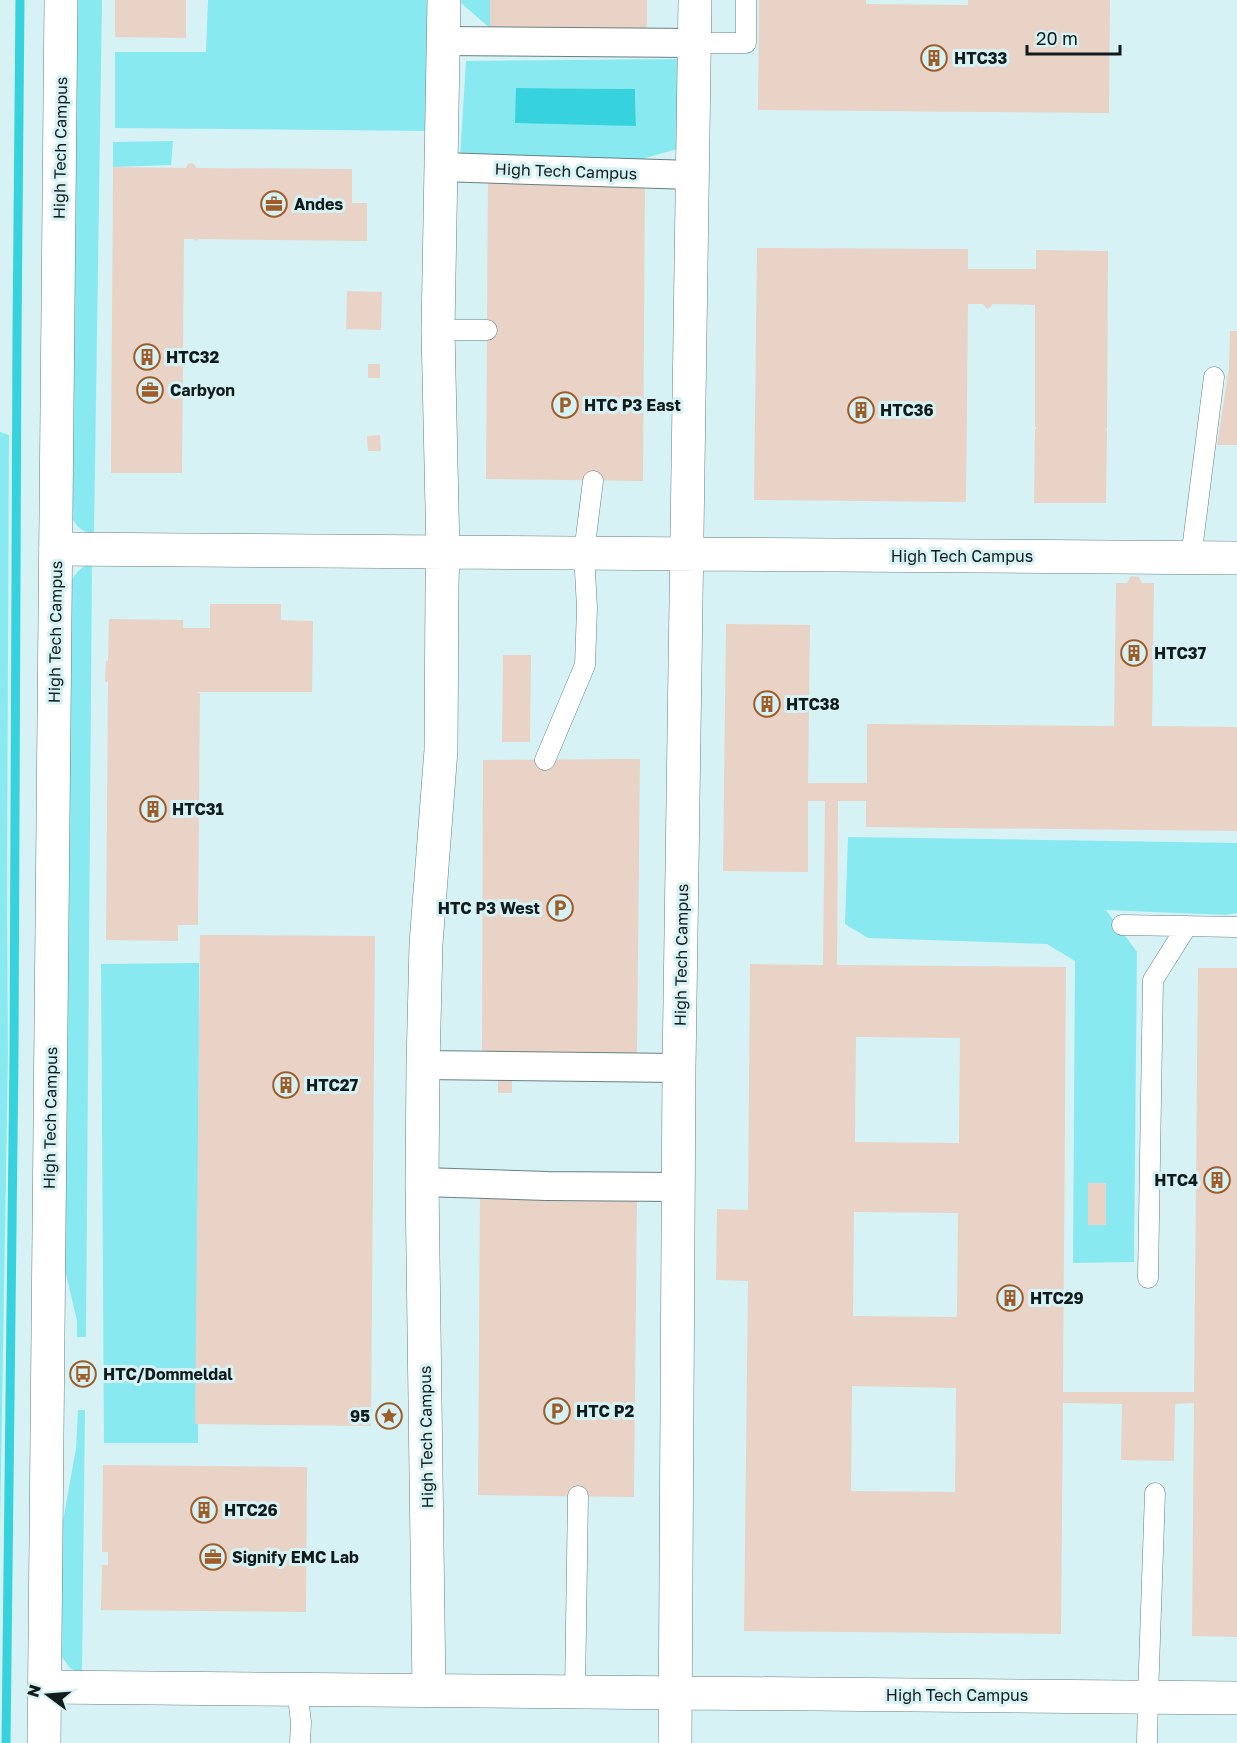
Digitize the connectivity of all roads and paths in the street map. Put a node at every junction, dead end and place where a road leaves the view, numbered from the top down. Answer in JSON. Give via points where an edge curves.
{"nodes":[{"id":1,"x":61,"y":0,"type":"edge"},
{"id":2,"x":444,"y":0,"type":"edge"},
{"id":3,"x":695,"y":0,"type":"edge"},
{"id":4,"x":746,"y":0,"type":"edge"},
{"id":5,"x":443,"y":41,"type":"junction"},
{"id":6,"x":694,"y":43,"type":"junction"},
{"id":7,"x":441,"y":167,"type":"junction"},
{"id":8,"x":692,"y":175,"type":"junction"},
{"id":9,"x":438,"y":330,"type":"junction"},
{"id":10,"x":487,"y":330,"type":"dead end"},
{"id":11,"x":1214,"y":377,"type":"dead end"},
{"id":12,"x":593,"y":480,"type":"dead end"},
{"id":13,"x":56,"y":549,"type":"junction"},
{"id":14,"x":443,"y":552,"type":"junction"},
{"id":15,"x":584,"y":553,"type":"junction"},
{"id":16,"x":687,"y":554,"type":"junction"},
{"id":17,"x":1191,"y":558,"type":"junction"},
{"id":18,"x":1237,"y":558,"type":"edge"},
{"id":19,"x":545,"y":760,"type":"dead end"},
{"id":20,"x":1122,"y":925,"type":"dead end"},
{"id":21,"x":1187,"y":926,"type":"junction"},
{"id":22,"x":1237,"y":927,"type":"edge"},
{"id":23,"x":423,"y":1065,"type":"junction"},
{"id":24,"x":679,"y":1068,"type":"junction"},
{"id":25,"x":422,"y":1182,"type":"junction"},
{"id":26,"x":678,"y":1187,"type":"junction"},
{"id":27,"x":1148,"y":1278,"type":"dead end"},
{"id":28,"x":1155,"y":1493,"type":"dead end"},
{"id":29,"x":578,"y":1496,"type":"dead end"},
{"id":30,"x":45,"y":1687,"type":"junction"},
{"id":31,"x":297,"y":1689,"type":"junction"},
{"id":32,"x":429,"y":1691,"type":"junction"},
{"id":33,"x":575,"y":1692,"type":"junction"},
{"id":34,"x":676,"y":1693,"type":"junction"},
{"id":35,"x":1148,"y":1697,"type":"junction"},
{"id":36,"x":1237,"y":1698,"type":"edge"},
{"id":37,"x":44,"y":1743,"type":"edge"},
{"id":38,"x":300,"y":1743,"type":"edge"},
{"id":39,"x":675,"y":1743,"type":"edge"},
{"id":40,"x":1148,"y":1743,"type":"edge"}],
"edges":[{"from":1,"to":13,"type":"street","name":"High Tech Campus"},
{"from":2,"to":5,"type":"street","name":"High Tech Campus"},
{"from":3,"to":6,"type":"street","name":"High Tech Campus"},
{"from":4,"to":6,"type":"lane","via":[[746,43]]},
{"from":5,"to":6,"type":"street"},
{"from":5,"to":7,"type":"street","name":"High Tech Campus"},
{"from":6,"to":8,"type":"street","name":"High Tech Campus"},
{"from":7,"to":8,"type":"street","name":"High Tech Campus"},
{"from":7,"to":9,"type":"street","name":"High Tech Campus"},
{"from":8,"to":16,"type":"street","name":"High Tech Campus"},
{"from":9,"to":10,"type":"lane"},
{"from":9,"to":14,"type":"street","name":"High Tech Campus"},
{"from":11,"to":17,"type":"lane"},
{"from":12,"to":15,"type":"lane"},
{"from":13,"to":14,"type":"street","name":"High Tech Campus"},
{"from":13,"to":30,"type":"street","name":"High Tech Campus"},
{"from":14,"to":15,"type":"street","name":"High Tech Campus"},
{"from":14,"to":23,"type":"street","name":"High Tech Campus","via":[[441,750],[426,944]]},
{"from":15,"to":16,"type":"street","name":"High Tech Campus"},
{"from":15,"to":19,"type":"lane","via":[[585,665]]},
{"from":16,"to":17,"type":"street","name":"High Tech Campus"},
{"from":16,"to":24,"type":"street","name":"High Tech Campus"},
{"from":17,"to":18,"type":"street","name":"High Tech Campus"},
{"from":20,"to":21,"type":"lane"},
{"from":21,"to":22,"type":"lane"},
{"from":21,"to":27,"type":"lane","via":[[1152,980]]},
{"from":23,"to":24,"type":"street"},
{"from":23,"to":25,"type":"street","name":"High Tech Campus"},
{"from":24,"to":26,"type":"street","name":"High Tech Campus"},
{"from":25,"to":26,"type":"street"},
{"from":25,"to":32,"type":"street","name":"High Tech Campus"},
{"from":26,"to":34,"type":"street","name":"High Tech Campus"},
{"from":28,"to":35,"type":"lane"},
{"from":29,"to":33,"type":"lane"},
{"from":30,"to":31,"type":"street","name":"High Tech Campus"},
{"from":30,"to":37,"type":"street","name":"High Tech Campus"},
{"from":31,"to":32,"type":"street","name":"High Tech Campus"},
{"from":31,"to":38,"type":"lane"},
{"from":32,"to":33,"type":"street","name":"High Tech Campus"},
{"from":33,"to":34,"type":"street","name":"High Tech Campus"},
{"from":34,"to":35,"type":"street","name":"High Tech Campus"},
{"from":34,"to":39,"type":"street","name":"High Tech Campus"},
{"from":35,"to":36,"type":"street","name":"High Tech Campus"},
{"from":35,"to":40,"type":"lane"}]}
